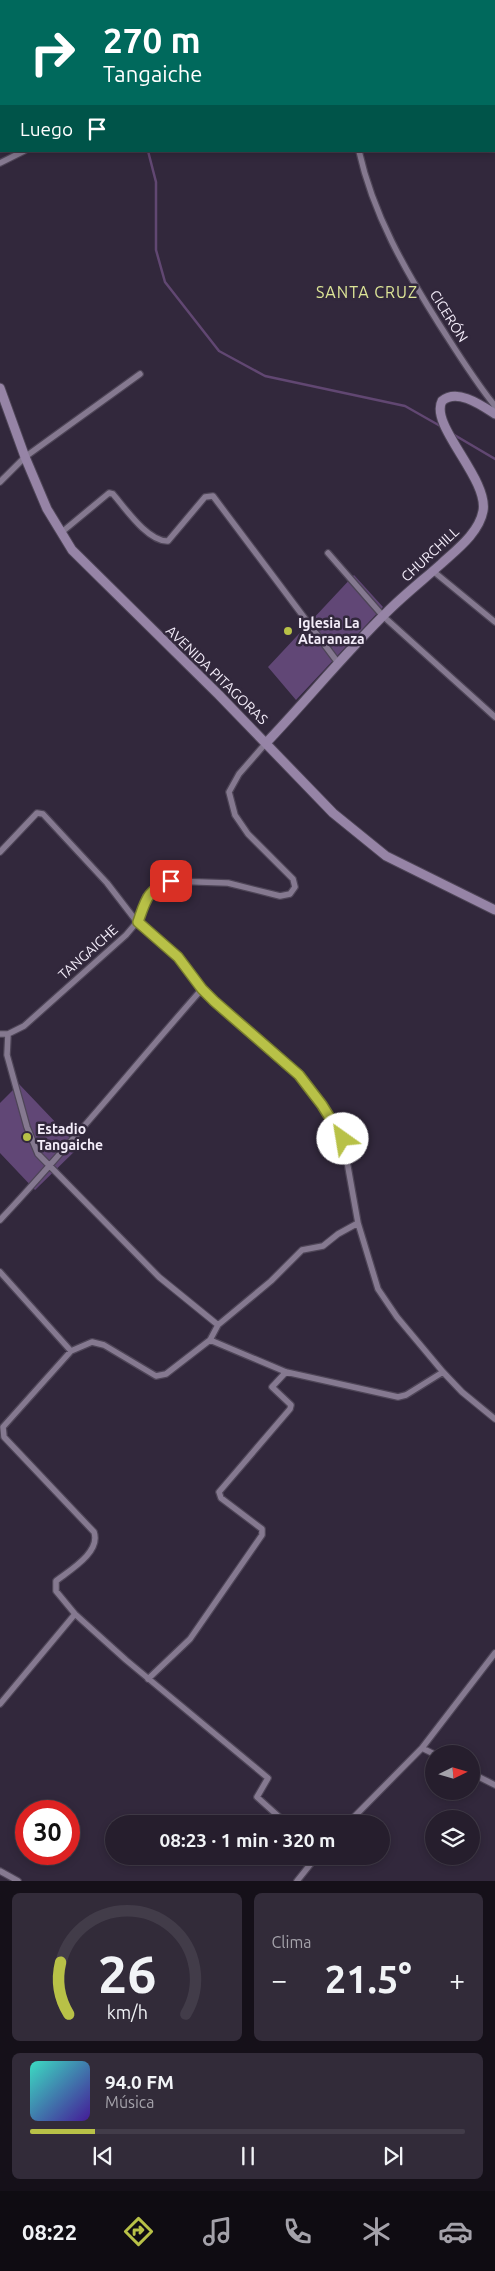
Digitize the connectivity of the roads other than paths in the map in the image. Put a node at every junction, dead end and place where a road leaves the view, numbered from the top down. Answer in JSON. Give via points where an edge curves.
{"nodes":[{"id":1,"x":22,"y":152,"type":"edge"},
{"id":2,"x":360,"y":152,"type":"edge"},
{"id":3,"x":0,"y":163,"type":"edge"},
{"id":4,"x":140,"y":374,"type":"dead end"},
{"id":5,"x":0,"y":388,"type":"edge"},
{"id":6,"x":495,"y":406,"type":"edge"},
{"id":7,"x":495,"y":414,"type":"edge"},
{"id":8,"x":24,"y":457,"type":"junction"},
{"id":9,"x":0,"y":482,"type":"edge"},
{"id":10,"x":62,"y":532,"type":"junction"},
{"id":11,"x":328,"y":553,"type":"dead end"},
{"id":12,"x":433,"y":570,"type":"junction"},
{"id":13,"x":383,"y":616,"type":"junction"},
{"id":14,"x":495,"y":622,"type":"edge"},
{"id":15,"x":339,"y":664,"type":"junction"},
{"id":16,"x":495,"y":718,"type":"edge"},
{"id":17,"x":266,"y":743,"type":"junction"},
{"id":18,"x":0,"y":852,"type":"edge"},
{"id":19,"x":495,"y":910,"type":"edge"},
{"id":20,"x":138,"y":922,"type":"junction"},
{"id":21,"x":202,"y":989,"type":"junction"},
{"id":22,"x":0,"y":1034,"type":"edge"},
{"id":23,"x":8,"y":1034,"type":"junction"},
{"id":24,"x":50,"y":1168,"type":"junction"},
{"id":25,"x":0,"y":1220,"type":"edge"},
{"id":26,"x":358,"y":1223,"type":"junction"},
{"id":27,"x":0,"y":1272,"type":"edge"},
{"id":28,"x":218,"y":1326,"type":"junction"},
{"id":29,"x":210,"y":1340,"type":"junction"},
{"id":30,"x":70,"y":1351,"type":"junction"},
{"id":31,"x":286,"y":1372,"type":"junction"},
{"id":32,"x":443,"y":1372,"type":"junction"},
{"id":33,"x":495,"y":1419,"type":"edge"},
{"id":34,"x":75,"y":1614,"type":"junction"},
{"id":35,"x":495,"y":1653,"type":"edge"},
{"id":36,"x":148,"y":1678,"type":"junction"},
{"id":37,"x":0,"y":1704,"type":"edge"},
{"id":38,"x":422,"y":1748,"type":"junction"},
{"id":39,"x":425,"y":1750,"type":"edge"},
{"id":40,"x":480,"y":1778,"type":"edge"},
{"id":41,"x":495,"y":1785,"type":"edge"},
{"id":42,"x":277,"y":1815,"type":"edge"},
{"id":43,"x":356,"y":1815,"type":"edge"},
{"id":44,"x":310,"y":1865,"type":"edge"},
{"id":45,"x":0,"y":1871,"type":"edge"},
{"id":46,"x":18,"y":1881,"type":"edge"},
{"id":47,"x":297,"y":1881,"type":"edge"}],
"edges":[{"from":1,"to":3,"type":"street"},
{"from":2,"to":6,"type":"street","name":"CICERÓN","via":[[365,176],[404,266],[476,382]]},
{"from":4,"to":8,"type":"street"},
{"from":5,"to":8,"type":"main road","name":"AVENIDA PITAGORAS"},
{"from":7,"to":12,"type":"main road","name":"CHURCHILL","via":[[462,396],[445,398],[440,406],[444,425],[480,490],[484,504],[474,531]]},
{"from":8,"to":9,"type":"street"},
{"from":8,"to":10,"type":"main road","name":"AVENIDA PITAGORAS","via":[[47,509]]},
{"from":10,"to":15,"type":"street","via":[[109,493],[149,534],[168,541],[205,497],[212,496]]},
{"from":10,"to":17,"type":"main road","name":"AVENIDA PITAGORAS","via":[[72,550]]},
{"from":11,"to":13,"type":"street"},
{"from":12,"to":13,"type":"main road","name":"CHURCHILL"},
{"from":12,"to":14,"type":"street"},
{"from":13,"to":15,"type":"main road","name":"CHURCHILL"},
{"from":13,"to":16,"type":"street"},
{"from":15,"to":17,"type":"main road","name":"CHURCHILL"},
{"from":17,"to":19,"type":"main road","name":"AVENIDA PITAGORAS","via":[[333,813],[386,856]]},
{"from":17,"to":20,"type":"street","name":"TANGAICHE","via":[[239,774],[229,792],[235,815],[248,834],[293,879],[296,887],[290,894],[280,896],[228,883],[171,881],[157,886],[146,896]]},
{"from":18,"to":20,"type":"street","via":[[29,820],[37,813],[43,814]]},
{"from":20,"to":21,"type":"street","via":[[178,957]]},
{"from":20,"to":23,"type":"street","name":"TANGAICHE","via":[[24,1026]]},
{"from":21,"to":24,"type":"street","via":[[116,1086]]},
{"from":21,"to":26,"type":"street","via":[[299,1075],[322,1105],[343,1139]]},
{"from":22,"to":23,"type":"street"},
{"from":23,"to":24,"type":"street","via":[[7,1055],[27,1127],[38,1154]]},
{"from":24,"to":25,"type":"street"},
{"from":24,"to":28,"type":"street","via":[[160,1276]]},
{"from":26,"to":28,"type":"street","via":[[323,1246],[302,1250]]},
{"from":26,"to":32,"type":"street","via":[[378,1289]]},
{"from":27,"to":30,"type":"street"},
{"from":28,"to":29,"type":"street"},
{"from":29,"to":30,"type":"street","via":[[163,1376],[152,1375],[99,1343],[92,1342]]},
{"from":29,"to":31,"type":"street"},
{"from":30,"to":34,"type":"street","via":[[2,1430],[4,1437],[94,1532],[96,1541],[92,1550],[55,1584],[56,1591]]},
{"from":31,"to":32,"type":"street","via":[[398,1397]]},
{"from":31,"to":36,"type":"street","via":[[272,1387],[291,1405],[290,1409],[219,1492],[221,1498],[262,1530],[262,1535],[190,1639]]},
{"from":32,"to":33,"type":"street"},
{"from":34,"to":36,"type":"street"},
{"from":34,"to":37,"type":"street"},
{"from":35,"to":38,"type":"street"},
{"from":36,"to":42,"type":"street","via":[[268,1778],[256,1797]]},
{"from":38,"to":39,"type":"street"},
{"from":38,"to":43,"type":"street"},
{"from":40,"to":41,"type":"street"},
{"from":44,"to":47,"type":"street"},
{"from":45,"to":46,"type":"street"}]}
